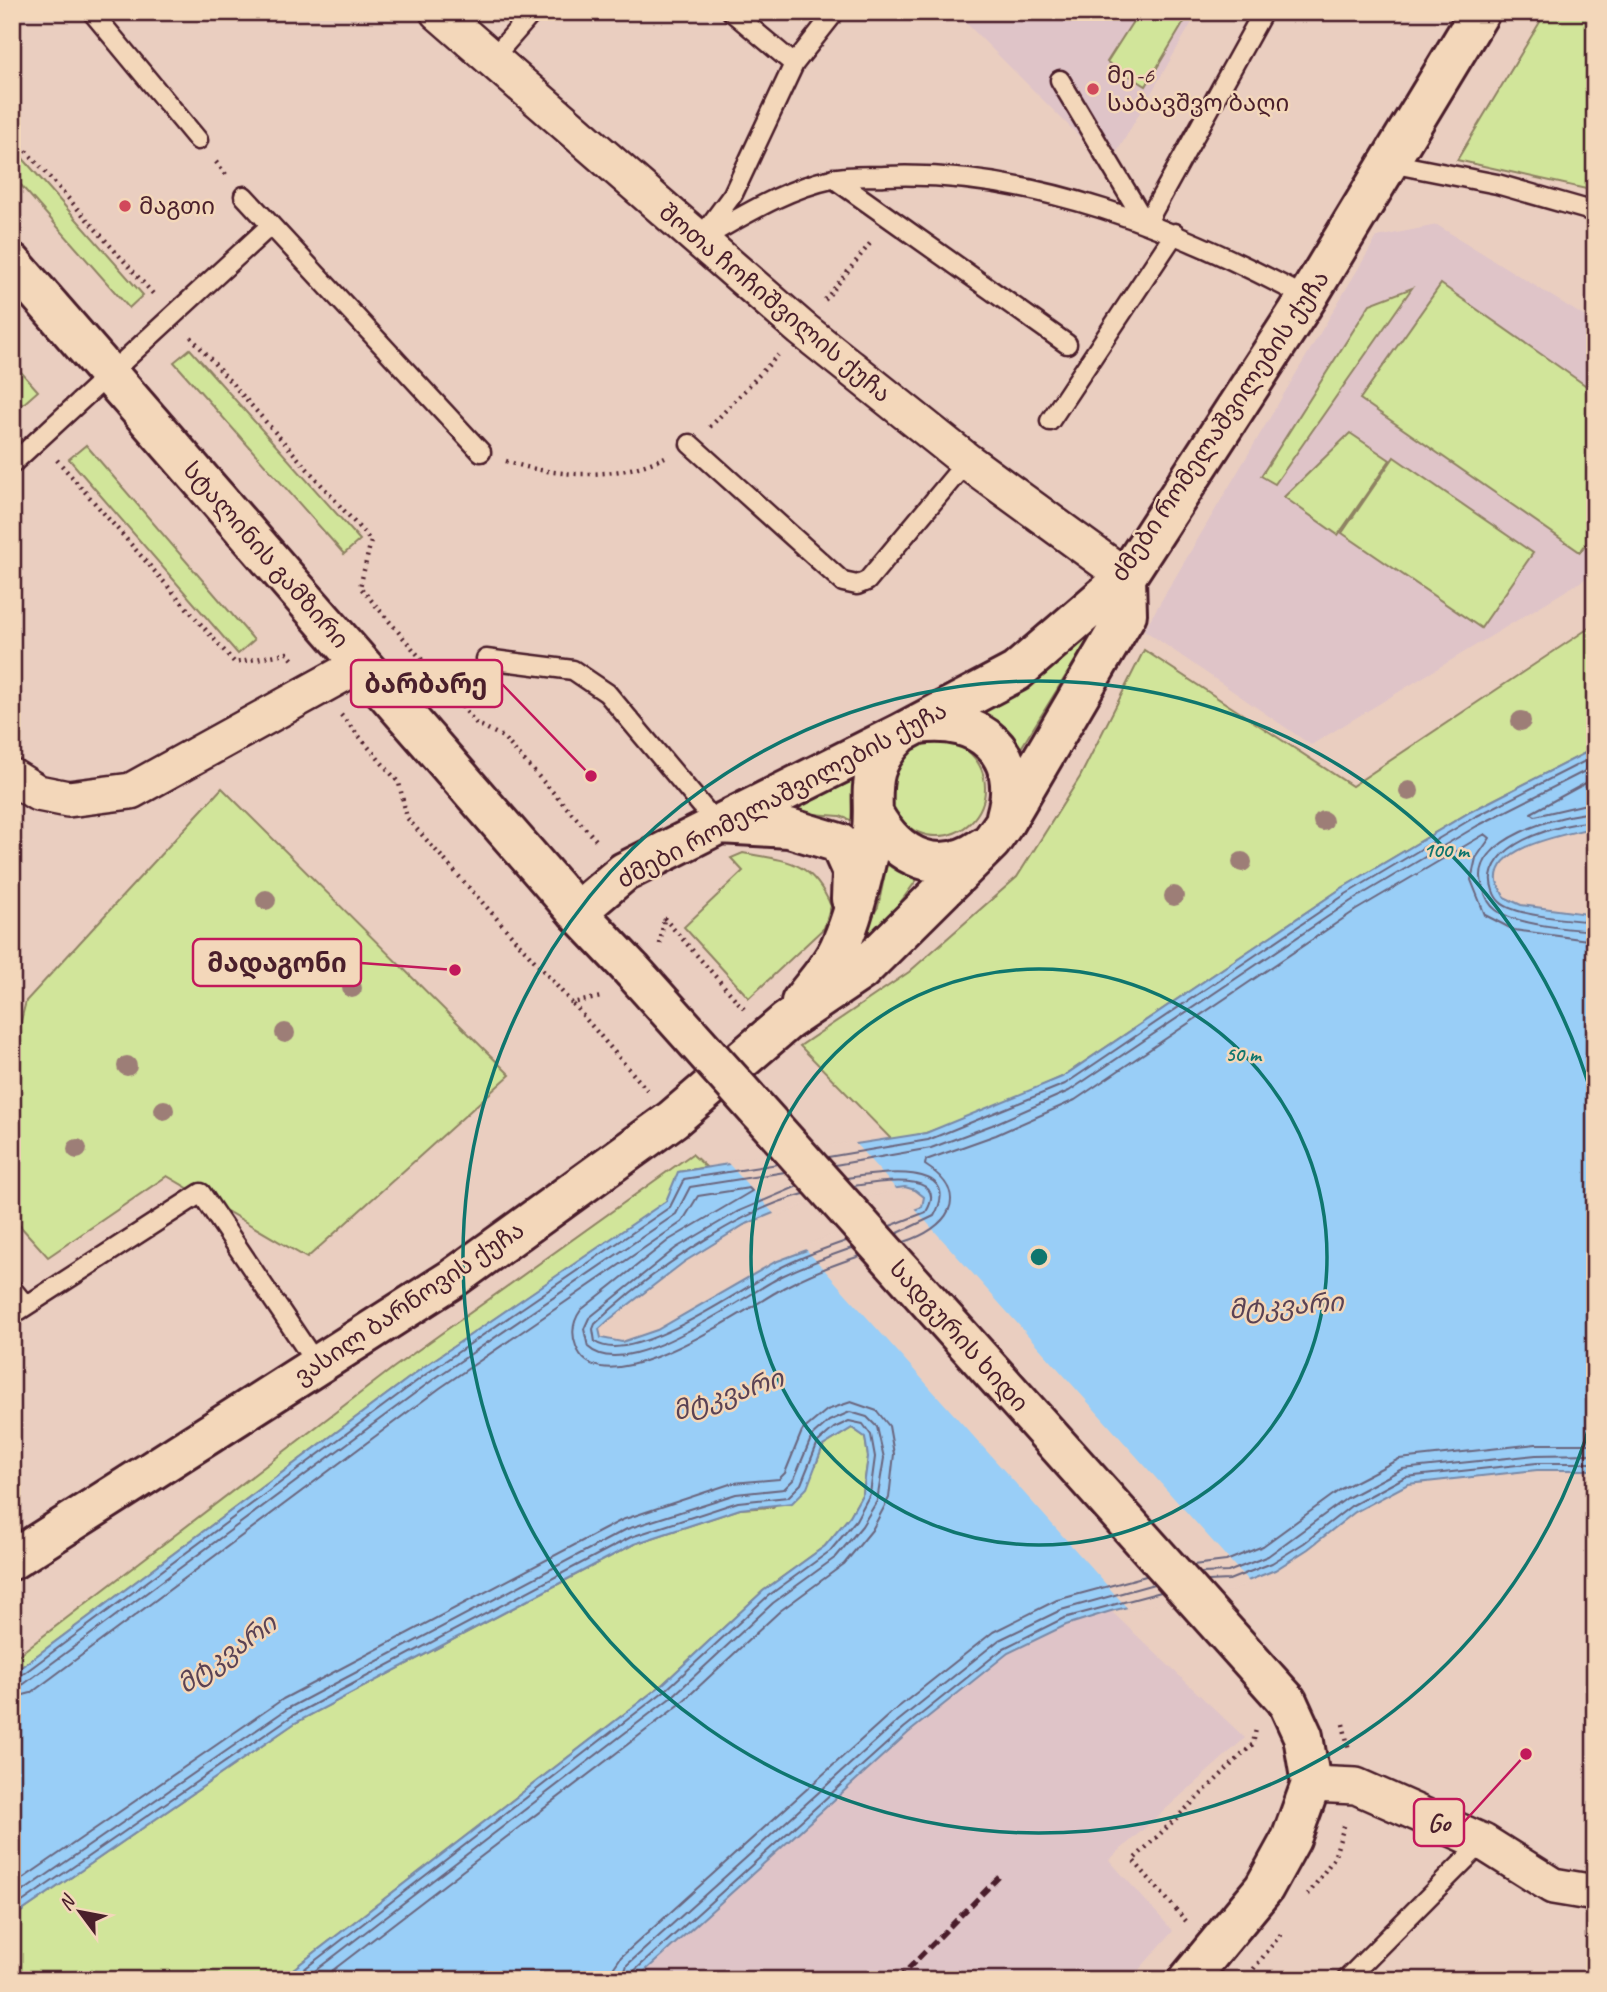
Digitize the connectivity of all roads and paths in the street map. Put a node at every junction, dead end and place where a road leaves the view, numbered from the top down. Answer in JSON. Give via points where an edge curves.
{"nodes":[{"id":1,"x":92,"y":12,"type":"edge"},
{"id":2,"x":438,"y":12,"type":"edge"},
{"id":3,"x":533,"y":12,"type":"edge"},
{"id":4,"x":732,"y":12,"type":"edge"},
{"id":5,"x":835,"y":12,"type":"edge"},
{"id":6,"x":1263,"y":12,"type":"edge"},
{"id":7,"x":1480,"y":12,"type":"edge"},
{"id":8,"x":491,"y":60,"type":"junction"},
{"id":9,"x":794,"y":64,"type":"junction"},
{"id":10,"x":1060,"y":80,"type":"dead end"},
{"id":11,"x":12,"y":135,"type":"edge"},
{"id":12,"x":198,"y":140,"type":"joint"},
{"id":13,"x":1390,"y":163,"type":"junction"},
{"id":14,"x":833,"y":178,"type":"junction"},
{"id":15,"x":244,"y":196,"type":"joint"},
{"id":16,"x":1595,"y":212,"type":"edge"},
{"id":17,"x":1146,"y":224,"type":"junction"},
{"id":18,"x":271,"y":225,"type":"junction"},
{"id":19,"x":1175,"y":233,"type":"junction"},
{"id":20,"x":698,"y":241,"type":"junction"},
{"id":21,"x":12,"y":263,"type":"edge"},
{"id":22,"x":1307,"y":298,"type":"junction"},
{"id":23,"x":173,"y":317,"type":"junction"},
{"id":24,"x":1067,"y":344,"type":"dead end"},
{"id":25,"x":109,"y":376,"type":"junction"},
{"id":26,"x":1050,"y":421,"type":"dead end"},
{"id":27,"x":690,"y":444,"type":"joint"},
{"id":28,"x":481,"y":452,"type":"joint"},
{"id":29,"x":967,"y":461,"type":"junction"},
{"id":30,"x":12,"y":464,"type":"edge"},
{"id":31,"x":1126,"y":577,"type":"junction"},
{"id":32,"x":486,"y":659,"type":"dead end"},
{"id":33,"x":361,"y":664,"type":"junction"},
{"id":34,"x":909,"y":729,"type":"junction"},
{"id":35,"x":12,"y":778,"type":"edge"},
{"id":36,"x":717,"y":824,"type":"junction"},
{"id":37,"x":998,"y":832,"type":"junction"},
{"id":38,"x":871,"y":839,"type":"junction"},
{"id":39,"x":596,"y":840,"type":"dead end"},
{"id":40,"x":577,"y":912,"type":"junction"},
{"id":41,"x":660,"y":944,"type":"dead end"},
{"id":42,"x":632,"y":970,"type":"joint"},
{"id":43,"x":572,"y":1003,"type":"dead end"},
{"id":44,"x":778,"y":1029,"type":"junction"},
{"id":45,"x":673,"y":1119,"type":"junction"},
{"id":46,"x":12,"y":1289,"type":"edge"},
{"id":47,"x":19,"y":1311,"type":"edge"},
{"id":48,"x":317,"y":1365,"type":"junction"},
{"id":49,"x":12,"y":1560,"type":"edge"},
{"id":50,"x":1256,"y":1728,"type":"dead end"},
{"id":51,"x":1311,"y":1784,"type":"junction"},
{"id":52,"x":1482,"y":1842,"type":"junction"},
{"id":53,"x":1595,"y":1893,"type":"edge"},
{"id":54,"x":1189,"y":1924,"type":"dead end"},
{"id":55,"x":1188,"y":1980,"type":"edge"},
{"id":56,"x":1346,"y":1980,"type":"edge"}],
"edges":[{"from":1,"to":12,"type":"lane"},
{"from":2,"to":8,"type":"street","name":"შოთა ჩოჩიშვილის ქუჩა"},
{"from":3,"to":8,"type":"lane"},
{"from":4,"to":9,"type":"lane"},
{"from":5,"to":9,"type":"lane"},
{"from":6,"to":17,"type":"lane"},
{"from":7,"to":13,"type":"street","name":"ძმები რომელაშვილების ქუჩა"},
{"from":8,"to":20,"type":"street","name":"შოთა ჩოჩიშვილის ქუჩა"},
{"from":9,"to":20,"type":"lane","via":[[733,194]]},
{"from":10,"to":17,"type":"lane"},
{"from":11,"to":23,"type":"path"},
{"from":12,"to":15,"type":"path"},
{"from":13,"to":16,"type":"lane","via":[[1497,184]]},
{"from":13,"to":22,"type":"street","name":"ძმები რომელაშვილების ქუჩა"},
{"from":14,"to":17,"type":"lane","via":[[934,175],[997,183]]},
{"from":14,"to":20,"type":"lane","via":[[754,209]]},
{"from":14,"to":24,"type":"lane"},
{"from":15,"to":18,"type":"lane"},
{"from":17,"to":19,"type":"lane"},
{"from":18,"to":23,"type":"lane"},
{"from":18,"to":28,"type":"lane"},
{"from":19,"to":22,"type":"lane"},
{"from":19,"to":26,"type":"lane"},
{"from":20,"to":29,"type":"street","name":"შოთა ჩოჩიშვილის ქუჩა"},
{"from":21,"to":25,"type":"street","name":"სტალინის გამზირი"},
{"from":22,"to":31,"type":"street","name":"ძმები რომელაშვილების ქუჩა"},
{"from":23,"to":25,"type":"lane"},
{"from":23,"to":39,"type":"path","via":[[371,541],[360,587],[476,723],[503,737]]},
{"from":25,"to":30,"type":"lane"},
{"from":25,"to":33,"type":"street","name":"სტალინის გამზირი"},
{"from":27,"to":28,"type":"path","via":[[658,460],[578,475],[540,471]]},
{"from":27,"to":29,"type":"lane","via":[[844,582],[857,585],[867,582]]},
{"from":29,"to":31,"type":"street","name":"შოთა ჩოჩიშვილის ქუჩა"},
{"from":31,"to":34,"type":"street","name":"ძმები რომელაშვილების ქუჩა","via":[[1016,672]]},
{"from":31,"to":37,"type":"street","name":"ვასილ ბარნოვის ქუჩა","via":[[1127,614]]},
{"from":32,"to":36,"type":"lane","via":[[573,670],[607,693]]},
{"from":33,"to":35,"type":"street","via":[[131,791],[68,799],[38,793]]},
{"from":33,"to":40,"type":"street","name":"სტალინის გამზირი"},
{"from":34,"to":36,"type":"street","name":"ძმები რომელაშვილების ქუჩა"},
{"from":34,"to":37,"type":"street","via":[[942,720],[986,736],[1001,754],[1010,776],[1011,799]]},
{"from":34,"to":38,"type":"street","via":[[883,750],[874,771]]},
{"from":36,"to":38,"type":"street"},
{"from":36,"to":40,"type":"street","name":"ძმები რომელაშვილების ქუჩა","via":[[624,872]]},
{"from":37,"to":38,"type":"street","via":[[971,856],[947,862],[923,860]]},
{"from":37,"to":44,"type":"street","name":"ვასილ ბარნოვის ქუჩა","via":[[861,971]]},
{"from":38,"to":44,"type":"street","name":"ვასილ ბარნოვის ქუჩა","via":[[852,872],[850,918],[841,947]]},
{"from":40,"to":42,"type":"street","name":"სტალინის გამზირი"},
{"from":41,"to":44,"type":"path","via":[[664,918]]},
{"from":42,"to":51,"type":"street","name":"სადგურის ხიდი","bridge":true,"via":[[1287,1701],[1303,1735]]},
{"from":43,"to":45,"type":"path"},
{"from":44,"to":45,"type":"street","name":"ვასილ ბარნოვის ქუჩა"},
{"from":45,"to":48,"type":"street","name":"ვასილ ბარნოვის ქუჩა","via":[[452,1279]]},
{"from":46,"to":47,"type":"lane"},
{"from":47,"to":48,"type":"lane","via":[[201,1193]]},
{"from":48,"to":49,"type":"street","name":"ვასილ ბარნოვის ქუჩა"},
{"from":50,"to":54,"type":"path","via":[[1253,1744],[1133,1860]]},
{"from":51,"to":52,"type":"street","via":[[1356,1786]]},
{"from":51,"to":55,"type":"street","via":[[1291,1839],[1264,1888]]},
{"from":52,"to":53,"type":"street","via":[[1553,1886]]},
{"from":52,"to":56,"type":"lane"}]}
